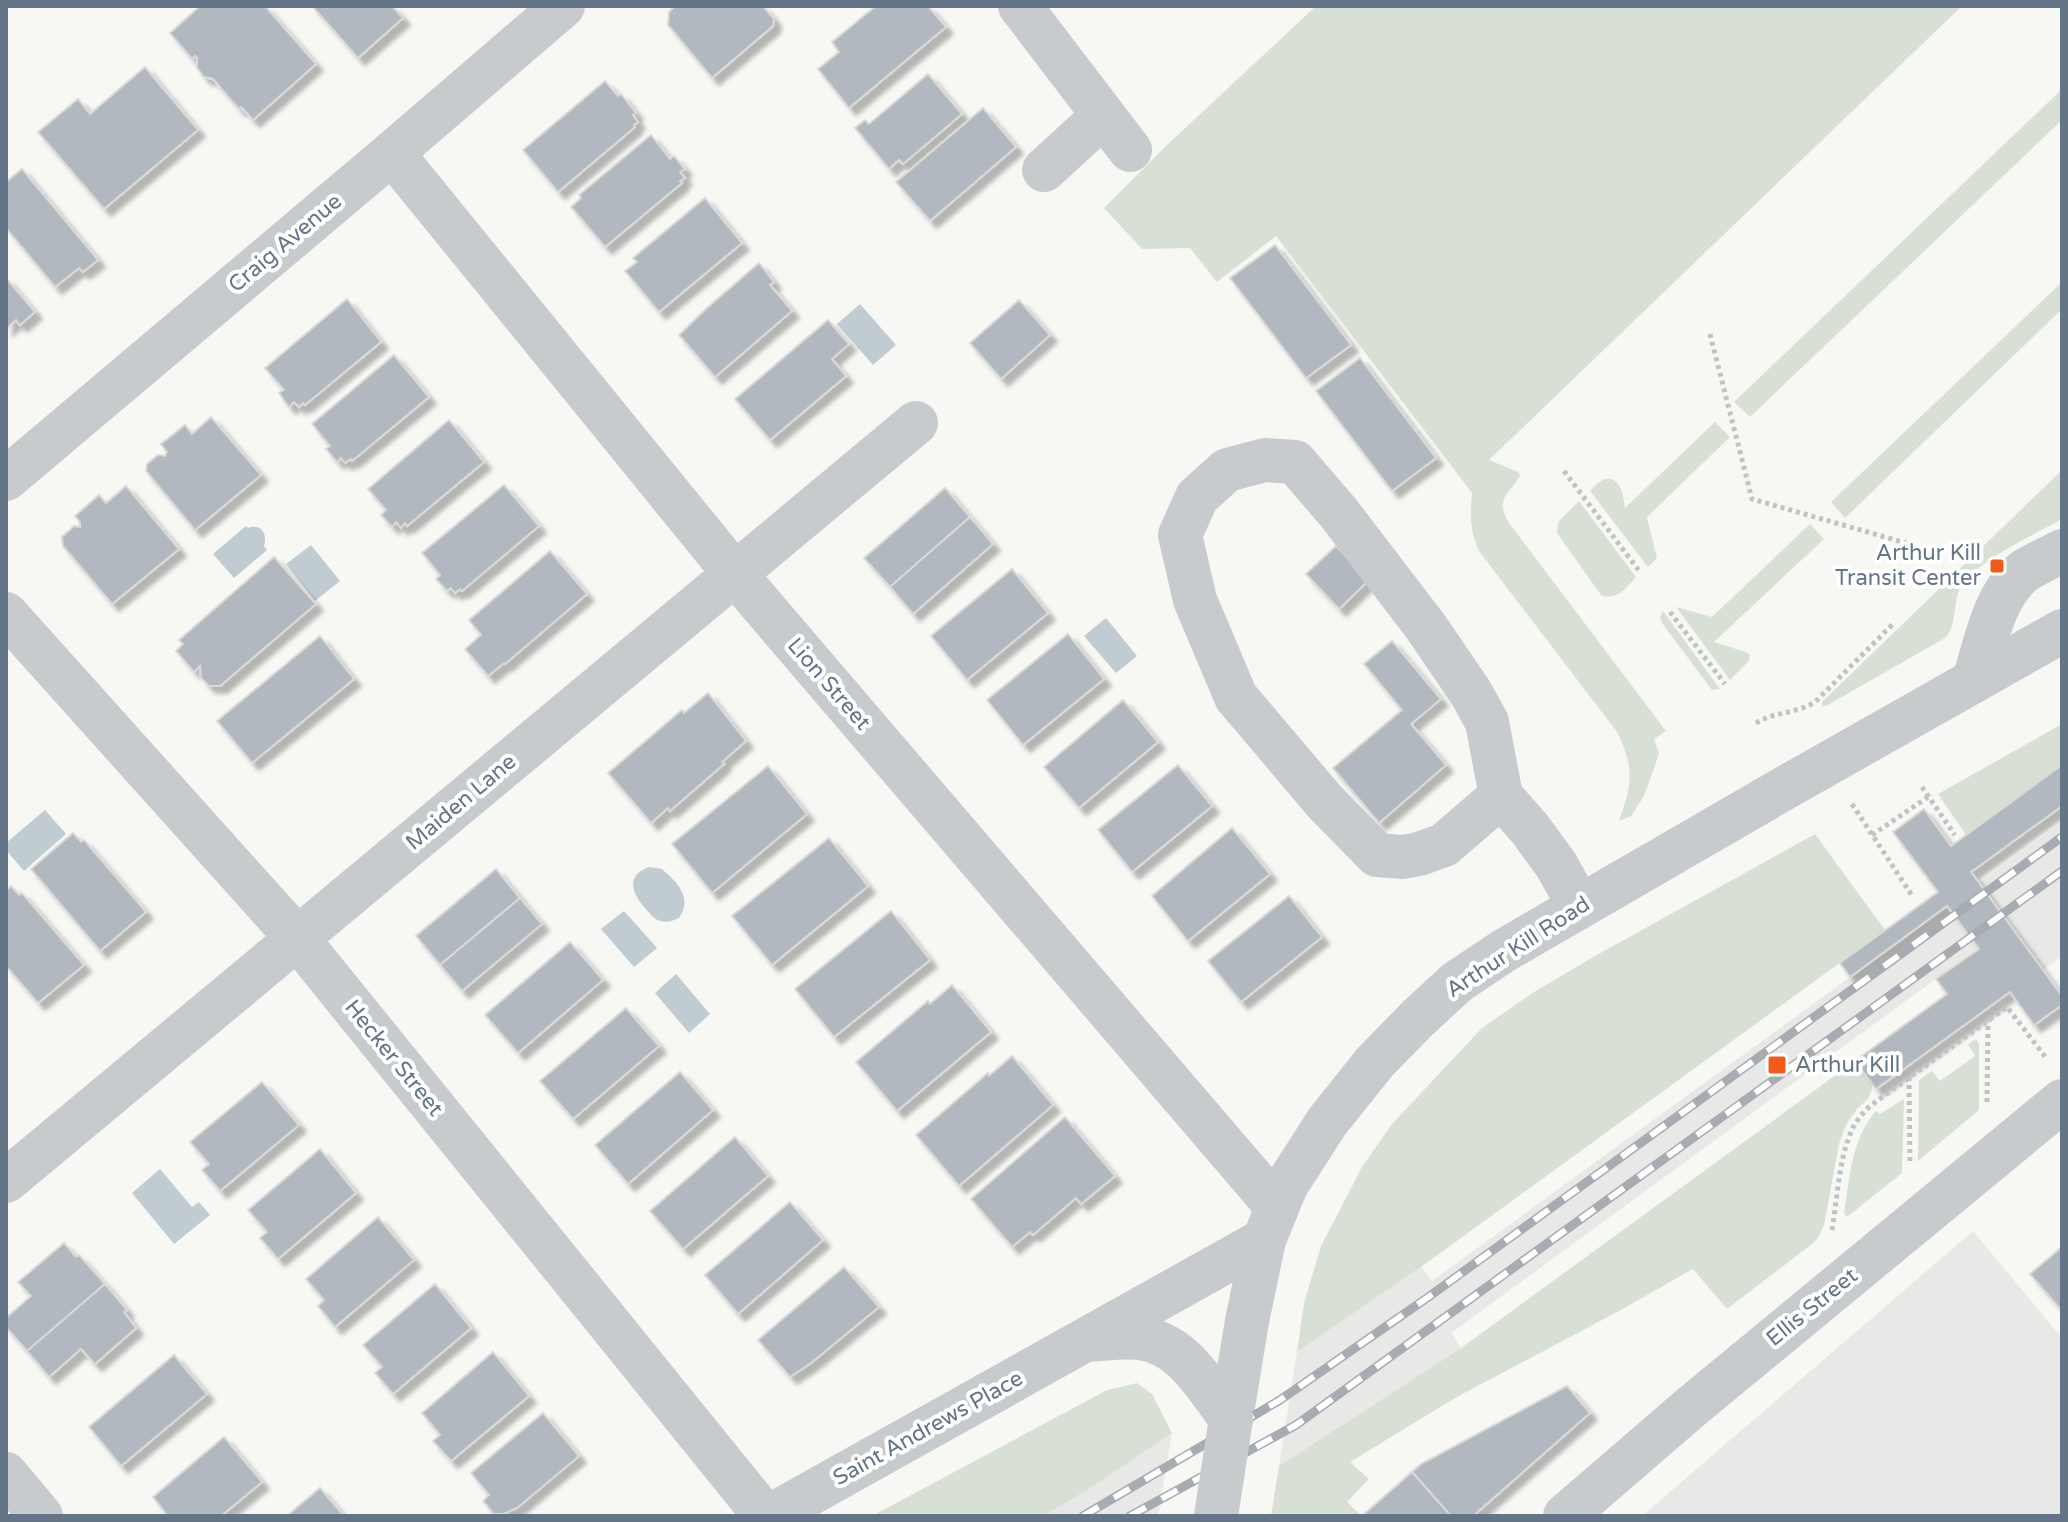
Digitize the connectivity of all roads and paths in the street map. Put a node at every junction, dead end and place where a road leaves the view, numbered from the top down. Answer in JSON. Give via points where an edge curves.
{"nodes":[{"id":1,"x":563,"y":6,"type":"edge"},
{"id":2,"x":1020,"y":6,"type":"edge"},
{"id":3,"x":1103,"y":116,"type":"junction"},
{"id":4,"x":1130,"y":150,"type":"dead end"},
{"id":5,"x":392,"y":153,"type":"junction"},
{"id":6,"x":1044,"y":170,"type":"dead end"},
{"id":7,"x":1710,"y":334,"type":"dead end"},
{"id":8,"x":916,"y":423,"type":"dead end"},
{"id":9,"x":1564,"y":471,"type":"dead end"},
{"id":10,"x":6,"y":479,"type":"edge"},
{"id":11,"x":1906,"y":543,"type":"dead end"},
{"id":12,"x":2062,"y":551,"type":"edge"},
{"id":13,"x":1640,"y":572,"type":"dead end"},
{"id":14,"x":734,"y":573,"type":"junction"},
{"id":15,"x":1670,"y":612,"type":"dead end"},
{"id":16,"x":6,"y":614,"type":"edge"},
{"id":17,"x":1894,"y":623,"type":"dead end"},
{"id":18,"x":2062,"y":631,"type":"edge"},
{"id":19,"x":1974,"y":681,"type":"junction"},
{"id":20,"x":1725,"y":684,"type":"dead end"},
{"id":21,"x":1756,"y":723,"type":"dead end"},
{"id":22,"x":1922,"y":787,"type":"dead end"},
{"id":23,"x":1501,"y":796,"type":"junction"},
{"id":24,"x":1928,"y":797,"type":"junction"},
{"id":25,"x":1851,"y":803,"type":"dead end"},
{"id":26,"x":1872,"y":835,"type":"junction"},
{"id":27,"x":1955,"y":835,"type":"dead end"},
{"id":28,"x":1913,"y":897,"type":"dead end"},
{"id":29,"x":1579,"y":906,"type":"junction"},
{"id":30,"x":297,"y":938,"type":"junction"},
{"id":31,"x":1988,"y":1021,"type":"junction"},
{"id":32,"x":2047,"y":1059,"type":"dead end"},
{"id":33,"x":1909,"y":1077,"type":"junction"},
{"id":34,"x":2062,"y":1101,"type":"edge"},
{"id":35,"x":1987,"y":1111,"type":"dead end"},
{"id":36,"x":1910,"y":1174,"type":"dead end"},
{"id":37,"x":6,"y":1181,"type":"edge"},
{"id":38,"x":1271,"y":1223,"type":"junction"},
{"id":39,"x":1831,"y":1239,"type":"dead end"},
{"id":40,"x":1086,"y":1340,"type":"junction"},
{"id":41,"x":1231,"y":1419,"type":"junction"},
{"id":42,"x":6,"y":1474,"type":"edge"},
{"id":43,"x":41,"y":1516,"type":"edge"},
{"id":44,"x":768,"y":1516,"type":"edge"},
{"id":45,"x":1216,"y":1516,"type":"edge"},
{"id":46,"x":1565,"y":1516,"type":"edge"}],
"edges":[{"from":1,"to":5,"type":"street","name":"Craig Avenue"},
{"from":2,"to":3,"type":"street"},
{"from":3,"to":4,"type":"street"},
{"from":3,"to":6,"type":"street"},
{"from":5,"to":10,"type":"street","name":"Craig Avenue"},
{"from":5,"to":14,"type":"street","name":"Lion Street"},
{"from":7,"to":11,"type":"path","via":[[1752,499]]},
{"from":8,"to":14,"type":"street","name":"Maiden Lane"},
{"from":9,"to":13,"type":"path"},
{"from":12,"to":19,"type":"street","via":[[2023,573],[2005,592]]},
{"from":14,"to":30,"type":"street","name":"Maiden Lane"},
{"from":14,"to":38,"type":"street","name":"Lion Street"},
{"from":15,"to":20,"type":"path"},
{"from":16,"to":30,"type":"street","name":"Hecker Street"},
{"from":17,"to":21,"type":"path","via":[[1815,702]]},
{"from":18,"to":19,"type":"street","name":"Arthur Kill Road"},
{"from":19,"to":29,"type":"street","name":"Arthur Kill Road"},
{"from":22,"to":24,"type":"path"},
{"from":23,"to":23,"type":"street","via":[[1487,722],[1471,693],[1391,581],[1295,462],[1265,460],[1227,470],[1197,497],[1180,535],[1195,600],[1236,697],[1359,839],[1377,855],[1419,854],[1444,845]]},
{"from":23,"to":29,"type":"street","via":[[1557,866]]},
{"from":24,"to":26,"type":"path"},
{"from":24,"to":27,"type":"path"},
{"from":25,"to":26,"type":"path"},
{"from":26,"to":28,"type":"path"},
{"from":29,"to":38,"type":"street","name":"Arthur Kill Road","via":[[1457,982],[1375,1062],[1327,1122],[1286,1186]]},
{"from":30,"to":37,"type":"street","name":"Maiden Lane"},
{"from":30,"to":44,"type":"street","name":"Hecker Street"},
{"from":31,"to":32,"type":"path","via":[[2007,1007]]},
{"from":31,"to":33,"type":"path"},
{"from":31,"to":35,"type":"path"},
{"from":33,"to":36,"type":"path"},
{"from":33,"to":39,"type":"path","via":[[1870,1106],[1851,1132]]},
{"from":34,"to":46,"type":"street","name":"Ellis Street"},
{"from":38,"to":40,"type":"street","name":"Saint Andrews Place"},
{"from":38,"to":41,"type":"street","name":"Arthur Kill Road"},
{"from":40,"to":41,"type":"street","name":"Saint Andrews Place","via":[[1140,1338],[1165,1346],[1186,1361]]},
{"from":40,"to":44,"type":"street","name":"Saint Andrews Place"},
{"from":41,"to":45,"type":"street","name":"Arthur Kill Road","bridge":true},
{"from":42,"to":43,"type":"street"}]}
